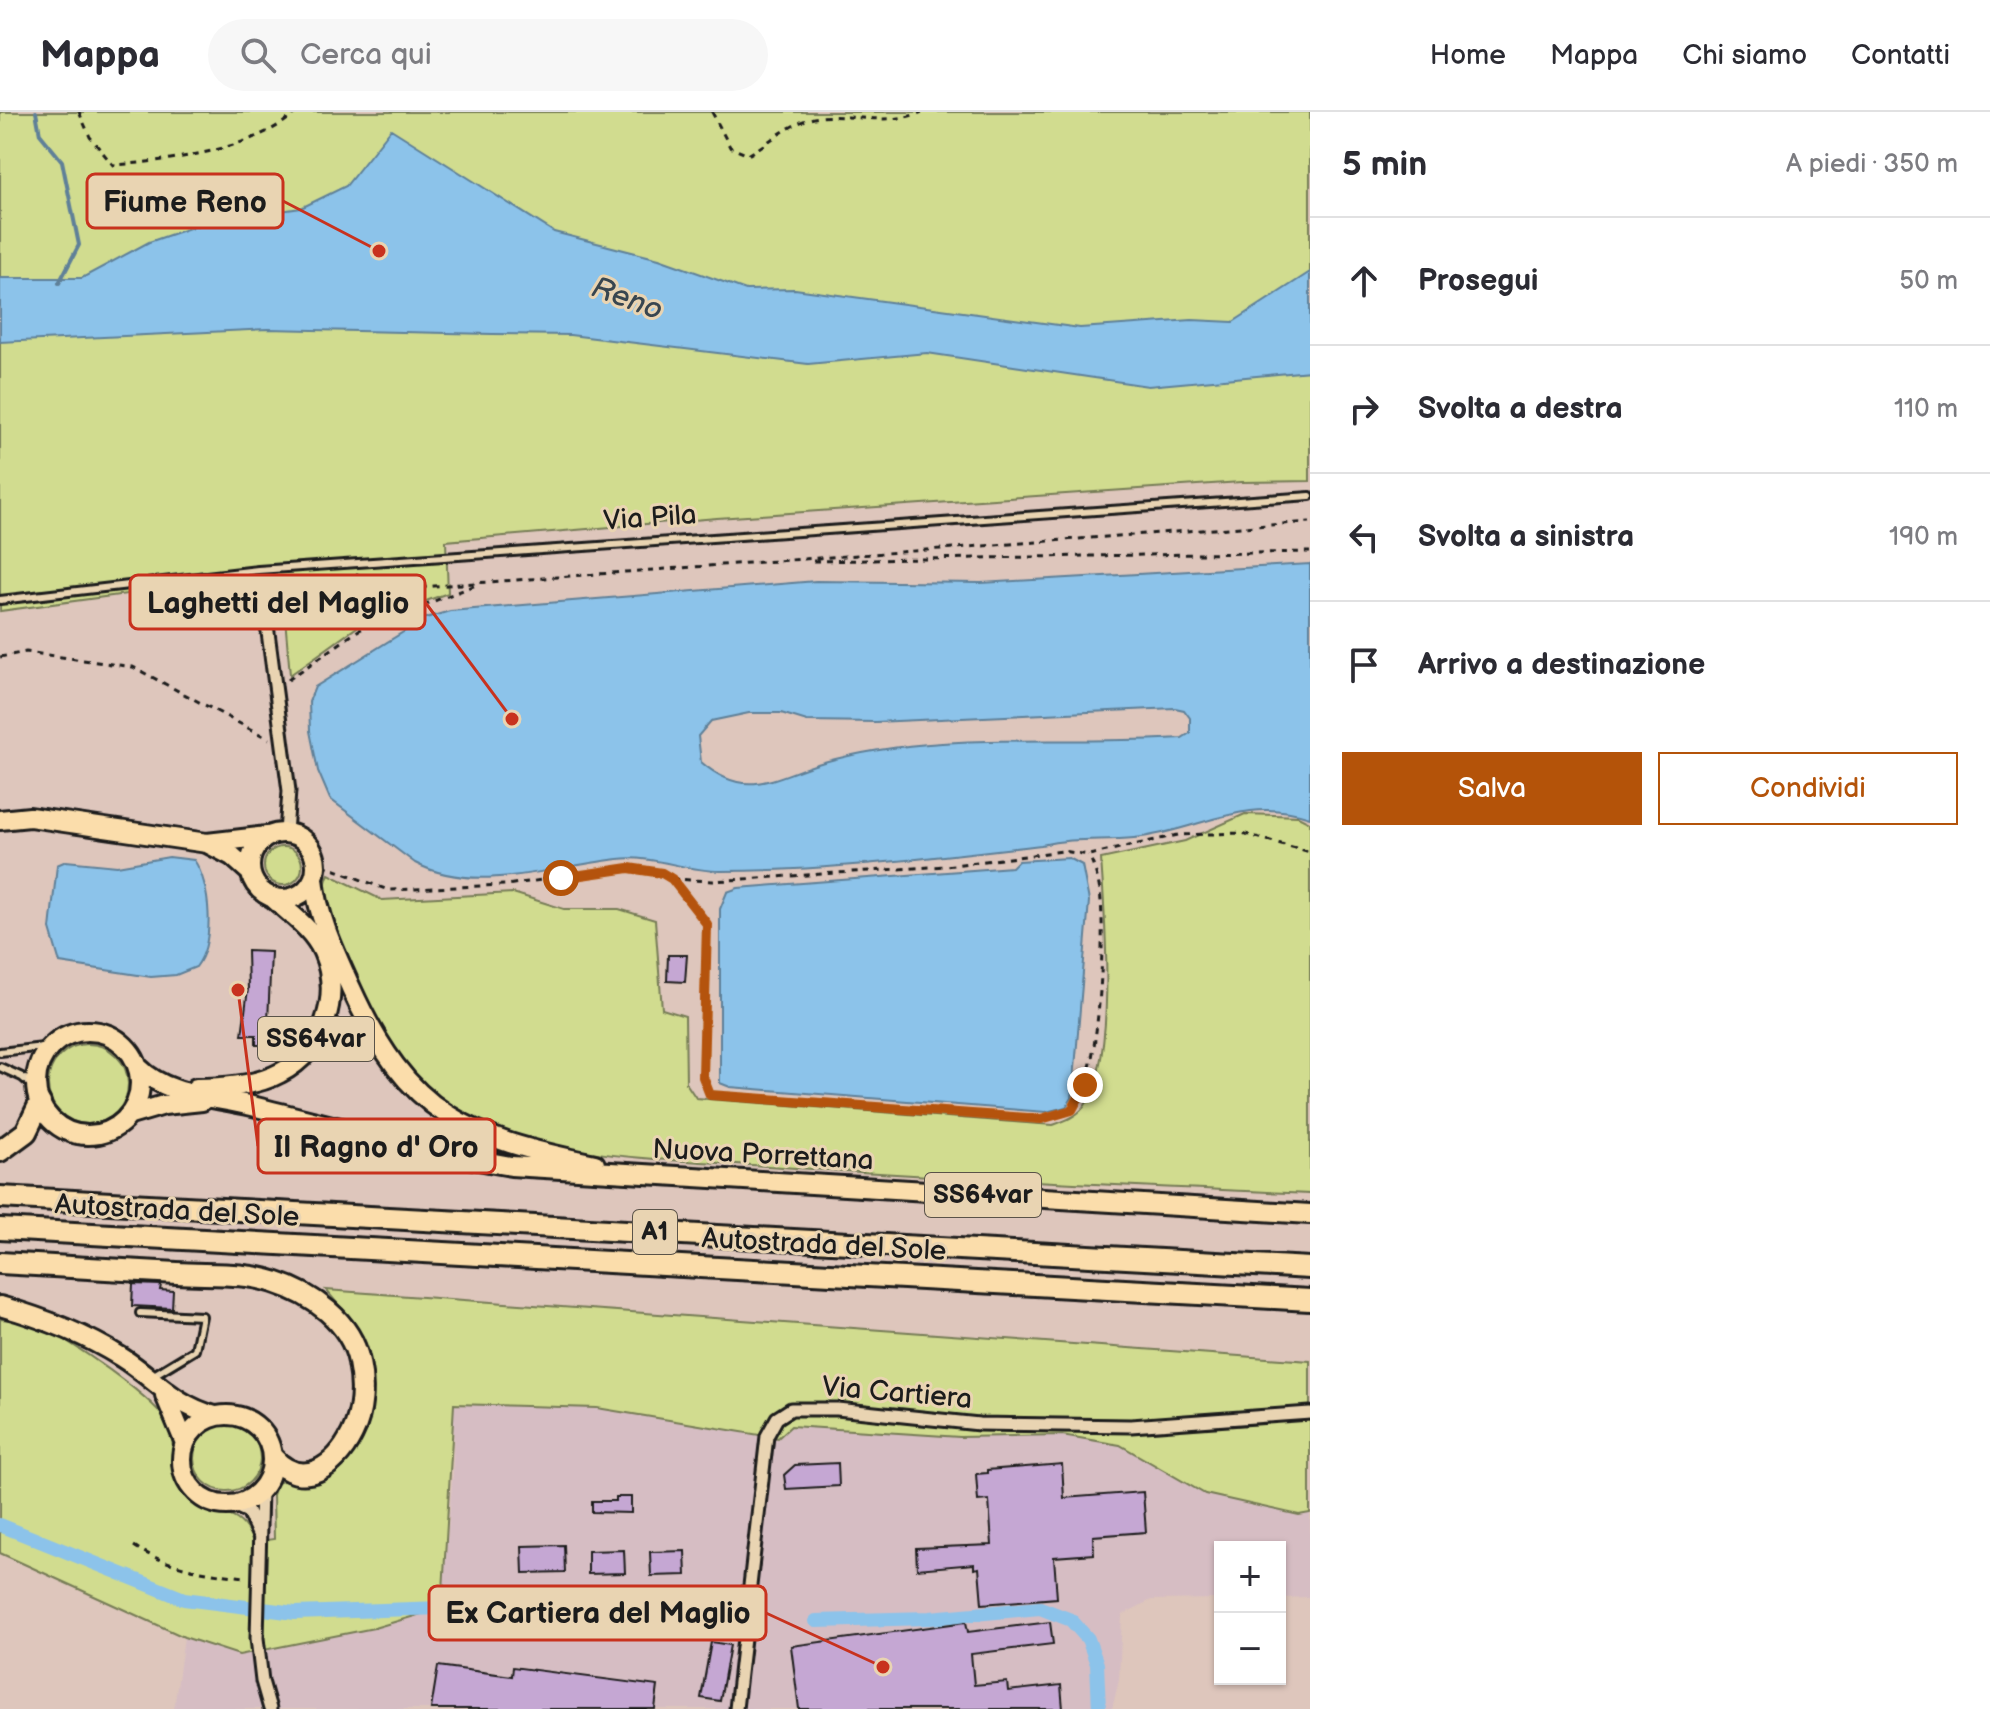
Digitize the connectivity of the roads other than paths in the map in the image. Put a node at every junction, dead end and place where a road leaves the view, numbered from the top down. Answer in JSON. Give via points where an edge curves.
{"nodes":[{"id":1,"x":1310,"y":496,"type":"edge"},
{"id":2,"x":258,"y":570,"type":"junction"},
{"id":3,"x":262,"y":587,"type":"joint"},
{"id":4,"x":0,"y":600,"type":"edge"},
{"id":5,"x":0,"y":820,"type":"edge"},
{"id":6,"x":276,"y":834,"type":"junction"},
{"id":7,"x":207,"y":843,"type":"junction"},
{"id":8,"x":315,"y":870,"type":"junction"},
{"id":9,"x":250,"y":872,"type":"junction"},
{"id":10,"x":273,"y":898,"type":"junction"},
{"id":11,"x":52,"y":1046,"type":"junction"},
{"id":12,"x":0,"y":1052,"type":"edge"},
{"id":13,"x":0,"y":1067,"type":"edge"},
{"id":14,"x":138,"y":1067,"type":"junction"},
{"id":15,"x":167,"y":1088,"type":"junction"},
{"id":16,"x":38,"y":1096,"type":"junction"},
{"id":17,"x":220,"y":1100,"type":"junction"},
{"id":18,"x":130,"y":1115,"type":"junction"},
{"id":19,"x":0,"y":1151,"type":"edge"},
{"id":20,"x":657,"y":1177,"type":"junction"},
{"id":21,"x":0,"y":1197,"type":"edge"},
{"id":22,"x":1310,"y":1214,"type":"edge"},
{"id":23,"x":0,"y":1229,"type":"edge"},
{"id":24,"x":0,"y":1263,"type":"edge"},
{"id":25,"x":1310,"y":1268,"type":"edge"},
{"id":26,"x":1310,"y":1300,"type":"edge"},
{"id":27,"x":0,"y":1306,"type":"edge"},
{"id":28,"x":140,"y":1313,"type":"dead end"},
{"id":29,"x":149,"y":1378,"type":"junction"},
{"id":30,"x":164,"y":1392,"type":"junction"},
{"id":31,"x":1310,"y":1413,"type":"edge"},
{"id":32,"x":215,"y":1416,"type":"junction"},
{"id":33,"x":185,"y":1443,"type":"junction"},
{"id":34,"x":273,"y":1458,"type":"junction"},
{"id":35,"x":261,"y":1489,"type":"junction"},
{"id":36,"x":231,"y":1504,"type":"junction"},
{"id":37,"x":260,"y":1538,"type":"junction"},
{"id":38,"x":270,"y":1709,"type":"edge"},
{"id":39,"x":736,"y":1709,"type":"edge"}],
"edges":[{"from":1,"to":2,"type":"lane","name":"Via Pila"},
{"from":2,"to":3,"type":"lane"},
{"from":2,"to":4,"type":"lane","name":"Via Pila"},
{"from":3,"to":6,"type":"street","via":[[289,791]]},
{"from":5,"to":7,"type":"highway","number":"SS64var","via":[[30,817]]},
{"from":6,"to":7,"type":"highway","number":"SS64var"},
{"from":6,"to":8,"type":"highway","via":[[303,839]]},
{"from":6,"to":9,"type":"highway","via":[[253,851]]},
{"from":7,"to":9,"type":"highway","number":"SS64var"},
{"from":8,"to":10,"type":"highway","via":[[309,888],[293,899]]},
{"from":8,"to":20,"type":"highway","number":"SS64var","via":[[324,925],[367,1023],[390,1061],[423,1099],[457,1123],[497,1141]]},
{"from":9,"to":10,"type":"highway","number":"SS64var","via":[[258,889]]},
{"from":10,"to":15,"type":"highway","number":"SS64var","via":[[323,950],[331,1001],[318,1037],[295,1063],[264,1080]]},
{"from":11,"to":12,"type":"lane"},
{"from":11,"to":14,"type":"highway","via":[[64,1037],[93,1031],[121,1042]]},
{"from":11,"to":16,"type":"highway","via":[[37,1073]]},
{"from":13,"to":16,"type":"lane","via":[[22,1077]]},
{"from":14,"to":15,"type":"highway"},
{"from":14,"to":18,"type":"highway","via":[[138,1100]]},
{"from":15,"to":17,"type":"highway","name":"Nuova Porrettana"},
{"from":16,"to":18,"type":"highway","number":"SS64var","via":[[47,1116],[74,1134],[105,1133]]},
{"from":16,"to":19,"type":"highway","via":[[26,1132]]},
{"from":17,"to":18,"type":"highway","number":"SS64var","via":[[164,1105]]},
{"from":17,"to":20,"type":"highway","name":"Nuova Porrettana","number":"SS64var","via":[[452,1156]]},
{"from":20,"to":22,"type":"highway","name":"Nuova Porrettana","number":"SS64var"},
{"from":21,"to":25,"type":"highway","name":"Autostrada del Sole","number":"A1"},
{"from":23,"to":26,"type":"highway","name":"Autostrada del Sole","number":"A1"},
{"from":24,"to":34,"type":"highway","via":[[256,1278],[311,1298],[341,1325],[358,1354],[361,1406],[350,1439],[325,1469],[298,1474]]},
{"from":27,"to":29,"type":"highway","via":[[52,1320]]},
{"from":28,"to":29,"type":"lane","via":[[202,1316],[195,1350]]},
{"from":29,"to":30,"type":"highway"},
{"from":30,"to":32,"type":"highway"},
{"from":30,"to":33,"type":"highway"},
{"from":31,"to":39,"type":"street","name":"Via Cartiera","via":[[1131,1426],[979,1424],[791,1409],[777,1418],[767,1436]]},
{"from":32,"to":33,"type":"highway","via":[[192,1431]]},
{"from":32,"to":34,"type":"highway","via":[[229,1414],[254,1423],[264,1433]]},
{"from":33,"to":36,"type":"highway","via":[[182,1457],[190,1484],[212,1502]]},
{"from":34,"to":35,"type":"highway"},
{"from":35,"to":36,"type":"highway","via":[[252,1498]]},
{"from":35,"to":37,"type":"street"},
{"from":36,"to":37,"type":"street","via":[[248,1512]]},
{"from":37,"to":38,"type":"street","via":[[257,1638]]}]}
